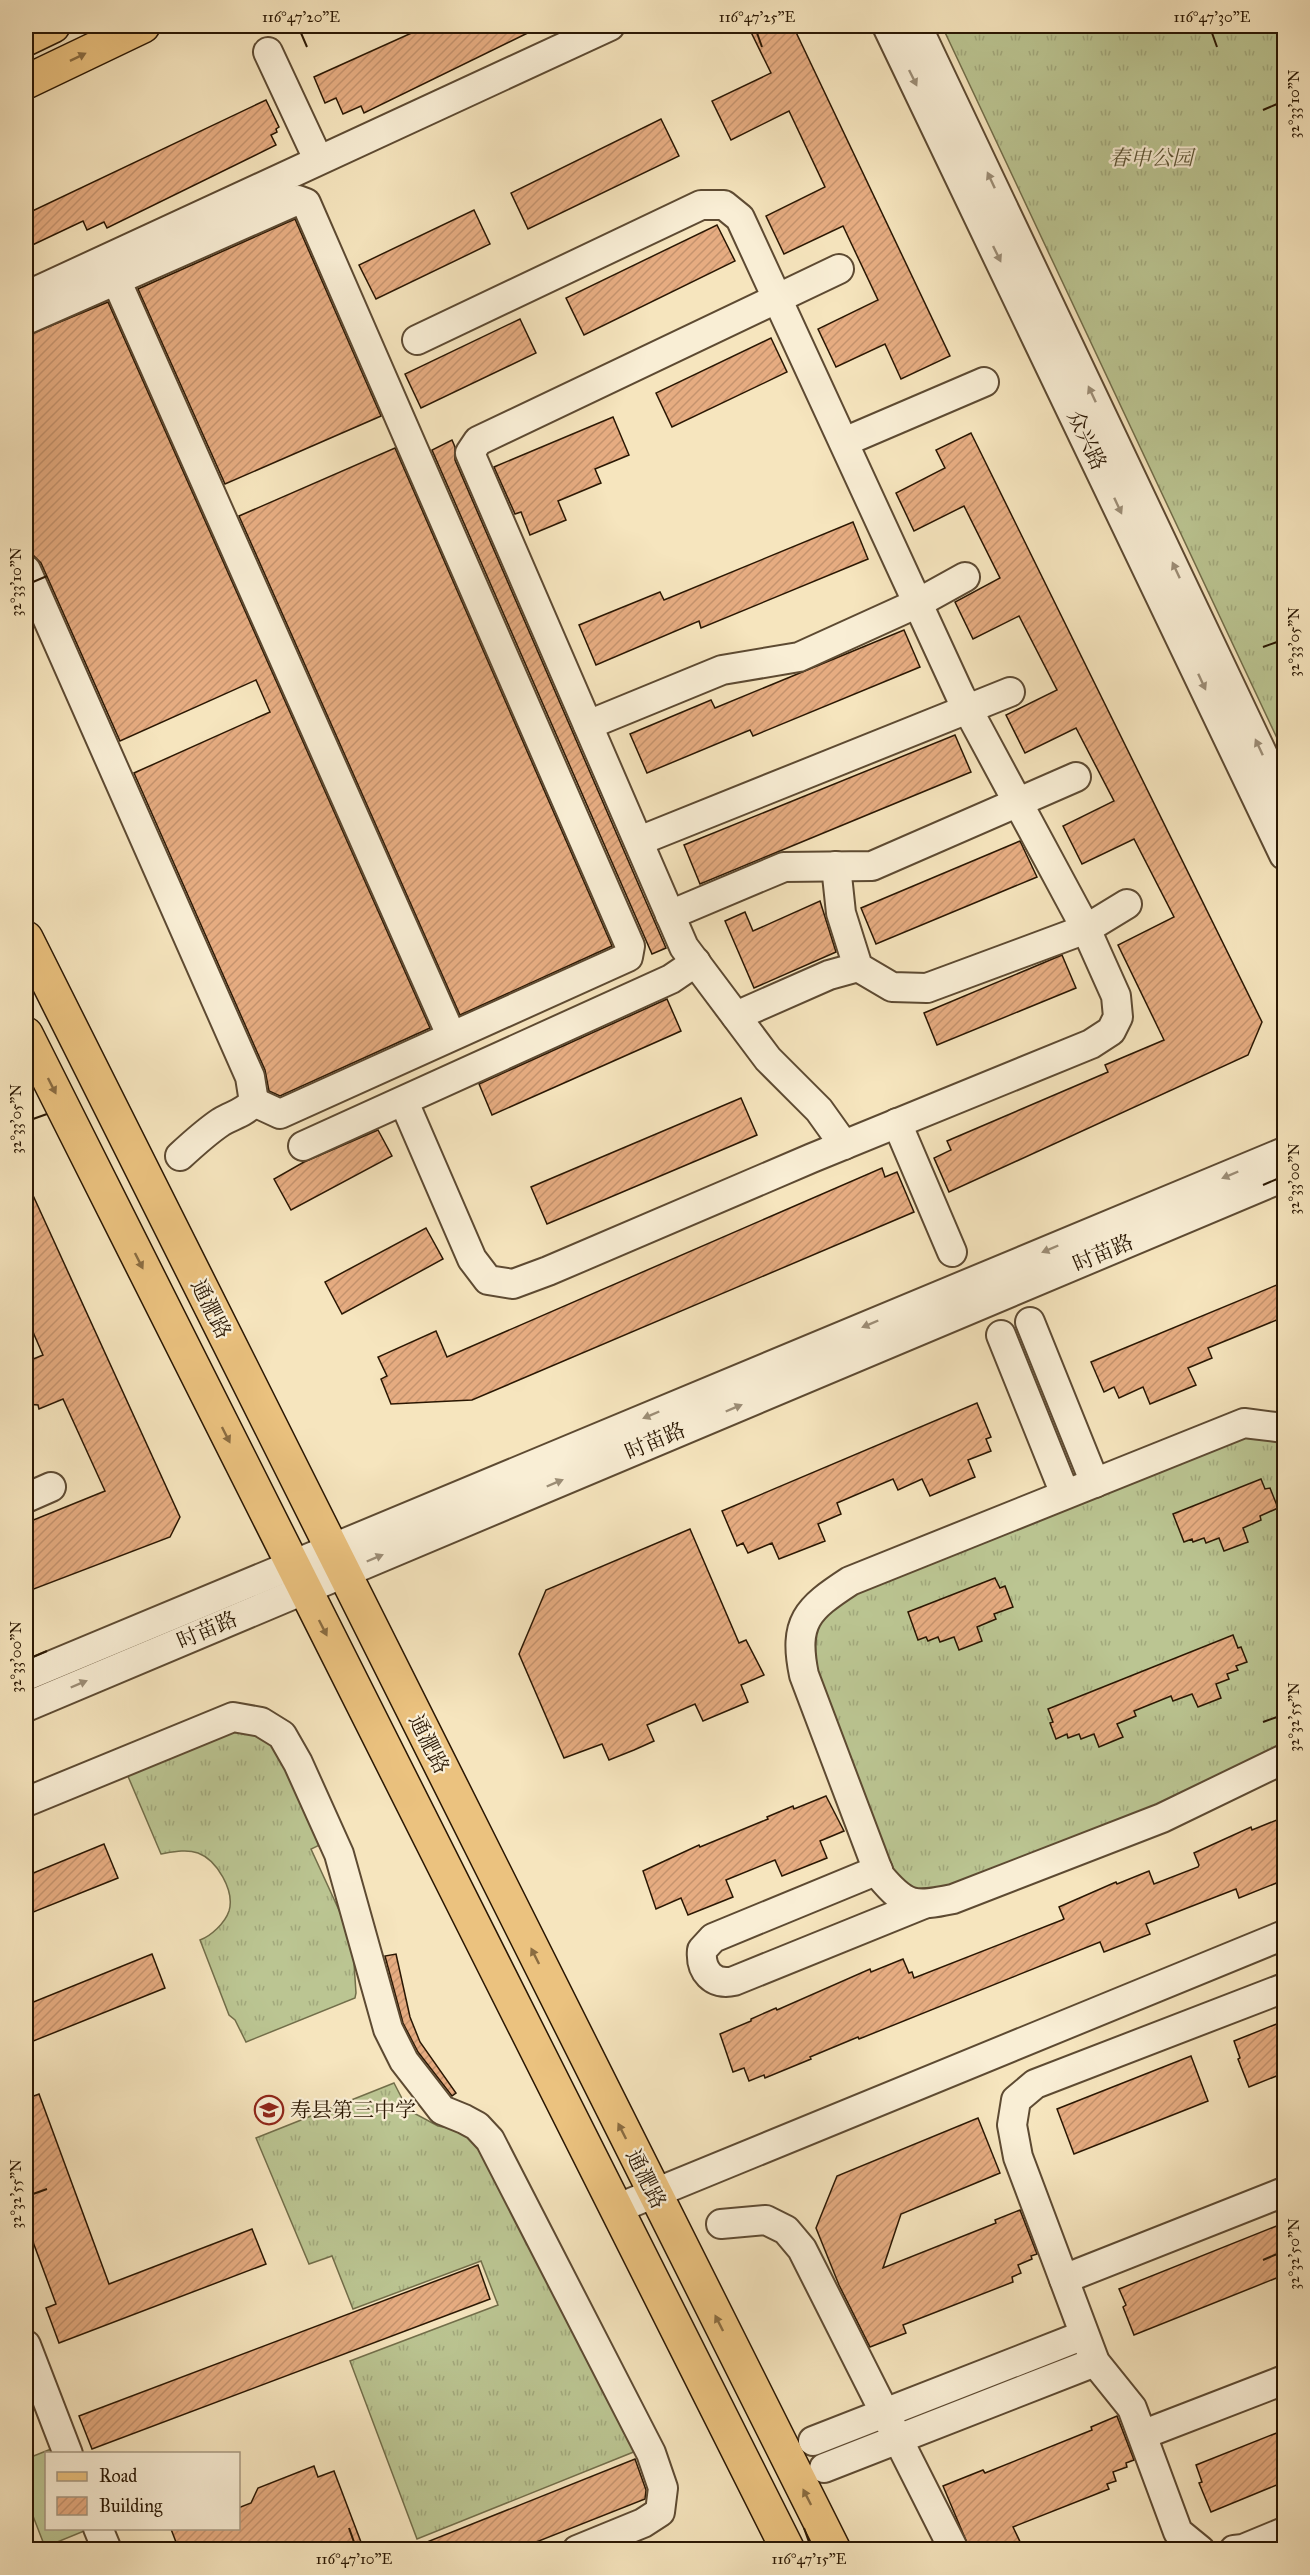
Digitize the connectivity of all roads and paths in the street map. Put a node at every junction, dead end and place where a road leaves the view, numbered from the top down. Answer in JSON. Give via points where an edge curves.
{"nodes":[{"id":1,"x":53,"y":26,"type":"edge"},
{"id":2,"x":143,"y":26,"type":"edge"},
{"id":3,"x":610,"y":26,"type":"edge"},
{"id":4,"x":887,"y":26,"type":"edge"},
{"id":5,"x":917,"y":26,"type":"edge"},
{"id":6,"x":26,"y":39,"type":"edge"},
{"id":7,"x":268,"y":52,"type":"dead end"},
{"id":8,"x":26,"y":82,"type":"edge"},
{"id":9,"x":318,"y":159,"type":"junction"},
{"id":10,"x":839,"y":269,"type":"dead end"},
{"id":11,"x":117,"y":282,"type":"dead end"},
{"id":12,"x":26,"y":296,"type":"edge"},
{"id":13,"x":777,"y":298,"type":"junction"},
{"id":14,"x":26,"y":320,"type":"edge"},
{"id":15,"x":417,"y":340,"type":"dead end"},
{"id":16,"x":984,"y":382,"type":"dead end"},
{"id":17,"x":843,"y":442,"type":"junction"},
{"id":18,"x":26,"y":570,"type":"edge"},
{"id":19,"x":965,"y":577,"type":"dead end"},
{"id":20,"x":918,"y":603,"type":"junction"},
{"id":21,"x":1010,"y":692,"type":"dead end"},
{"id":22,"x":588,"y":725,"type":"junction"},
{"id":23,"x":1076,"y":777,"type":"dead end"},
{"id":24,"x":1284,"y":800,"type":"edge"},
{"id":25,"x":639,"y":841,"type":"junction"},
{"id":26,"x":1284,"y":855,"type":"edge"},
{"id":27,"x":836,"y":866,"type":"junction"},
{"id":28,"x":1127,"y":904,"type":"dead end"},
{"id":29,"x":670,"y":915,"type":"junction"},
{"id":30,"x":1086,"y":929,"type":"junction"},
{"id":31,"x":26,"y":938,"type":"edge"},
{"id":32,"x":696,"y":962,"type":"junction"},
{"id":33,"x":858,"y":967,"type":"junction"},
{"id":34,"x":736,"y":1016,"type":"junction"},
{"id":35,"x":26,"y":1034,"type":"edge"},
{"id":36,"x":451,"y":1035,"type":"dead end"},
{"id":37,"x":254,"y":1102,"type":"junction"},
{"id":38,"x":404,"y":1102,"type":"junction"},
{"id":39,"x":897,"y":1123,"type":"junction"},
{"id":40,"x":844,"y":1145,"type":"junction"},
{"id":41,"x":303,"y":1146,"type":"dead end"},
{"id":42,"x":1284,"y":1152,"type":"edge"},
{"id":43,"x":180,"y":1156,"type":"dead end"},
{"id":44,"x":1284,"y":1177,"type":"edge"},
{"id":45,"x":952,"y":1252,"type":"dead end"},
{"id":46,"x":1029,"y":1322,"type":"dead end"},
{"id":47,"x":1001,"y":1335,"type":"dead end"},
{"id":48,"x":1284,"y":1428,"type":"edge"},
{"id":49,"x":1095,"y":1483,"type":"junction"},
{"id":50,"x":51,"y":1487,"type":"dead end"},
{"id":51,"x":1065,"y":1494,"type":"junction"},
{"id":52,"x":26,"y":1498,"type":"edge"},
{"id":53,"x":337,"y":1560,"type":"junction"},
{"id":54,"x":298,"y":1577,"type":"junction"},
{"id":55,"x":26,"y":1676,"type":"edge"},
{"id":56,"x":26,"y":1707,"type":"edge"},
{"id":57,"x":1284,"y":1759,"type":"edge"},
{"id":58,"x":26,"y":1802,"type":"edge"},
{"id":59,"x":878,"y":1870,"type":"junction"},
{"id":60,"x":924,"y":1904,"type":"junction"},
{"id":61,"x":1284,"y":1935,"type":"edge"},
{"id":62,"x":1284,"y":1988,"type":"edge"},
{"id":63,"x":1284,"y":2192,"type":"edge"},
{"id":64,"x":653,"y":2193,"type":"junction"},
{"id":65,"x":616,"y":2209,"type":"junction"},
{"id":66,"x":721,"y":2224,"type":"dead end"},
{"id":67,"x":1064,"y":2279,"type":"junction"},
{"id":68,"x":1084,"y":2335,"type":"junction"},
{"id":69,"x":26,"y":2344,"type":"edge"},
{"id":70,"x":1095,"y":2362,"type":"junction"},
{"id":71,"x":1284,"y":2380,"type":"edge"},
{"id":72,"x":1147,"y":2433,"type":"dead end"},
{"id":73,"x":813,"y":2441,"type":"dead end"},
{"id":74,"x":67,"y":2452,"type":"edge"},
{"id":75,"x":824,"y":2468,"type":"dead end"},
{"id":76,"x":98,"y":2530,"type":"edge"},
{"id":77,"x":1284,"y":2532,"type":"edge"},
{"id":78,"x":107,"y":2550,"type":"edge"},
{"id":79,"x":577,"y":2550,"type":"edge"},
{"id":80,"x":788,"y":2550,"type":"edge"},
{"id":81,"x":834,"y":2550,"type":"edge"},
{"id":82,"x":954,"y":2550,"type":"edge"},
{"id":83,"x":1200,"y":2550,"type":"edge"},
{"id":84,"x":1234,"y":2550,"type":"edge"}],
"edges":[{"from":1,"to":6,"type":"main road"},
{"from":8,"to":2,"type":"main road","one_way":true},
{"from":3,"to":9,"type":"street"},
{"from":4,"to":26,"type":"street","name":"众兴路","one_way":true},
{"from":24,"to":5,"type":"street","name":"众兴路","one_way":true},
{"from":7,"to":9,"type":"street"},
{"from":9,"to":12,"type":"street"},
{"from":10,"to":13,"type":"street"},
{"from":11,"to":36,"type":"street"},
{"from":13,"to":15,"type":"street","via":[[740,218],[724,205],[701,205]]},
{"from":13,"to":17,"type":"street"},
{"from":13,"to":22,"type":"street","via":[[478,441],[470,453]]},
{"from":14,"to":37,"type":"street","via":[[298,200],[306,202],[630,946],[628,957],[280,1114]]},
{"from":16,"to":17,"type":"street"},
{"from":17,"to":20,"type":"street"},
{"from":18,"to":37,"type":"street","via":[[250,1077]]},
{"from":19,"to":20,"type":"street"},
{"from":20,"to":22,"type":"street","via":[[799,657],[722,670]]},
{"from":20,"to":30,"type":"street","via":[[960,695]]},
{"from":21,"to":25,"type":"street"},
{"from":22,"to":25,"type":"street"},
{"from":23,"to":27,"type":"street","via":[[872,866]]},
{"from":25,"to":29,"type":"street"},
{"from":27,"to":29,"type":"street","via":[[784,867]]},
{"from":27,"to":33,"type":"street","via":[[841,913]]},
{"from":28,"to":30,"type":"street"},
{"from":29,"to":32,"type":"street","via":[[684,947]]},
{"from":30,"to":33,"type":"street","via":[[927,988],[892,987]]},
{"from":30,"to":39,"type":"street","via":[[1116,996],[1118,1017],[1111,1031],[1091,1044]]},
{"from":31,"to":53,"type":"main road","name":"通淝路"},
{"from":32,"to":34,"type":"street"},
{"from":32,"to":38,"type":"street","via":[[671,980]]},
{"from":33,"to":34,"type":"street","via":[[829,975]]},
{"from":34,"to":40,"type":"street","via":[[768,1059],[819,1110]]},
{"from":35,"to":54,"type":"main road","name":"通淝路","one_way":true},
{"from":37,"to":43,"type":"street","via":[[246,1111],[206,1133]]},
{"from":38,"to":40,"type":"street","via":[[472,1259],[488,1280],[513,1284]]},
{"from":38,"to":41,"type":"street"},
{"from":39,"to":40,"type":"street"},
{"from":39,"to":45,"type":"street"},
{"from":42,"to":53,"type":"street","name":"时苗路","one_way":true},
{"from":53,"to":44,"type":"street","name":"时苗路","one_way":true},
{"from":46,"to":49,"type":"street"},
{"from":47,"to":51,"type":"street"},
{"from":48,"to":49,"type":"street","via":[[1244,1422]]},
{"from":49,"to":51,"type":"street"},
{"from":50,"to":52,"type":"street"},
{"from":51,"to":59,"type":"street","via":[[850,1581],[822,1599],[804,1621],[798,1648],[804,1675]]},
{"from":53,"to":54,"type":"street","name":"时苗路"},
{"from":64,"to":53,"type":"main road","name":"通淝路","one_way":true},
{"from":54,"to":55,"type":"street","name":"时苗路"},
{"from":56,"to":54,"type":"street","name":"时苗路","one_way":true},
{"from":54,"to":65,"type":"main road","name":"通淝路","one_way":true},
{"from":57,"to":60,"type":"street","via":[[1162,1818],[953,1899]]},
{"from":58,"to":79,"type":"street","via":[[233,1717],[261,1722],[282,1735],[339,1854],[388,2029],[404,2061],[442,2110],[477,2126],[490,2140],[651,2453],[663,2488],[660,2512]]},
{"from":59,"to":60,"type":"street","via":[[898,1897]]},
{"from":59,"to":60,"type":"street","via":[[713,1938],[702,1950],[707,1972],[720,1982],[734,1981]]},
{"from":61,"to":64,"type":"street"},
{"from":62,"to":67,"type":"street","via":[[1035,2084],[1016,2100],[1012,2125],[1018,2157]]},
{"from":63,"to":67,"type":"street"},
{"from":64,"to":65,"type":"street"},
{"from":81,"to":64,"type":"main road","name":"通淝路","one_way":true},
{"from":65,"to":80,"type":"main road","name":"通淝路"},
{"from":66,"to":82,"type":"street","via":[[766,2220],[786,2230],[802,2249]]},
{"from":67,"to":68,"type":"street"},
{"from":68,"to":70,"type":"street"},
{"from":68,"to":73,"type":"street"},
{"from":69,"to":74,"type":"street"},
{"from":70,"to":75,"type":"street"},
{"from":70,"to":83,"type":"street","via":[[1132,2408],[1178,2532]]},
{"from":71,"to":72,"type":"street"},
{"from":76,"to":78,"type":"street"},
{"from":77,"to":84,"type":"street"}]}
